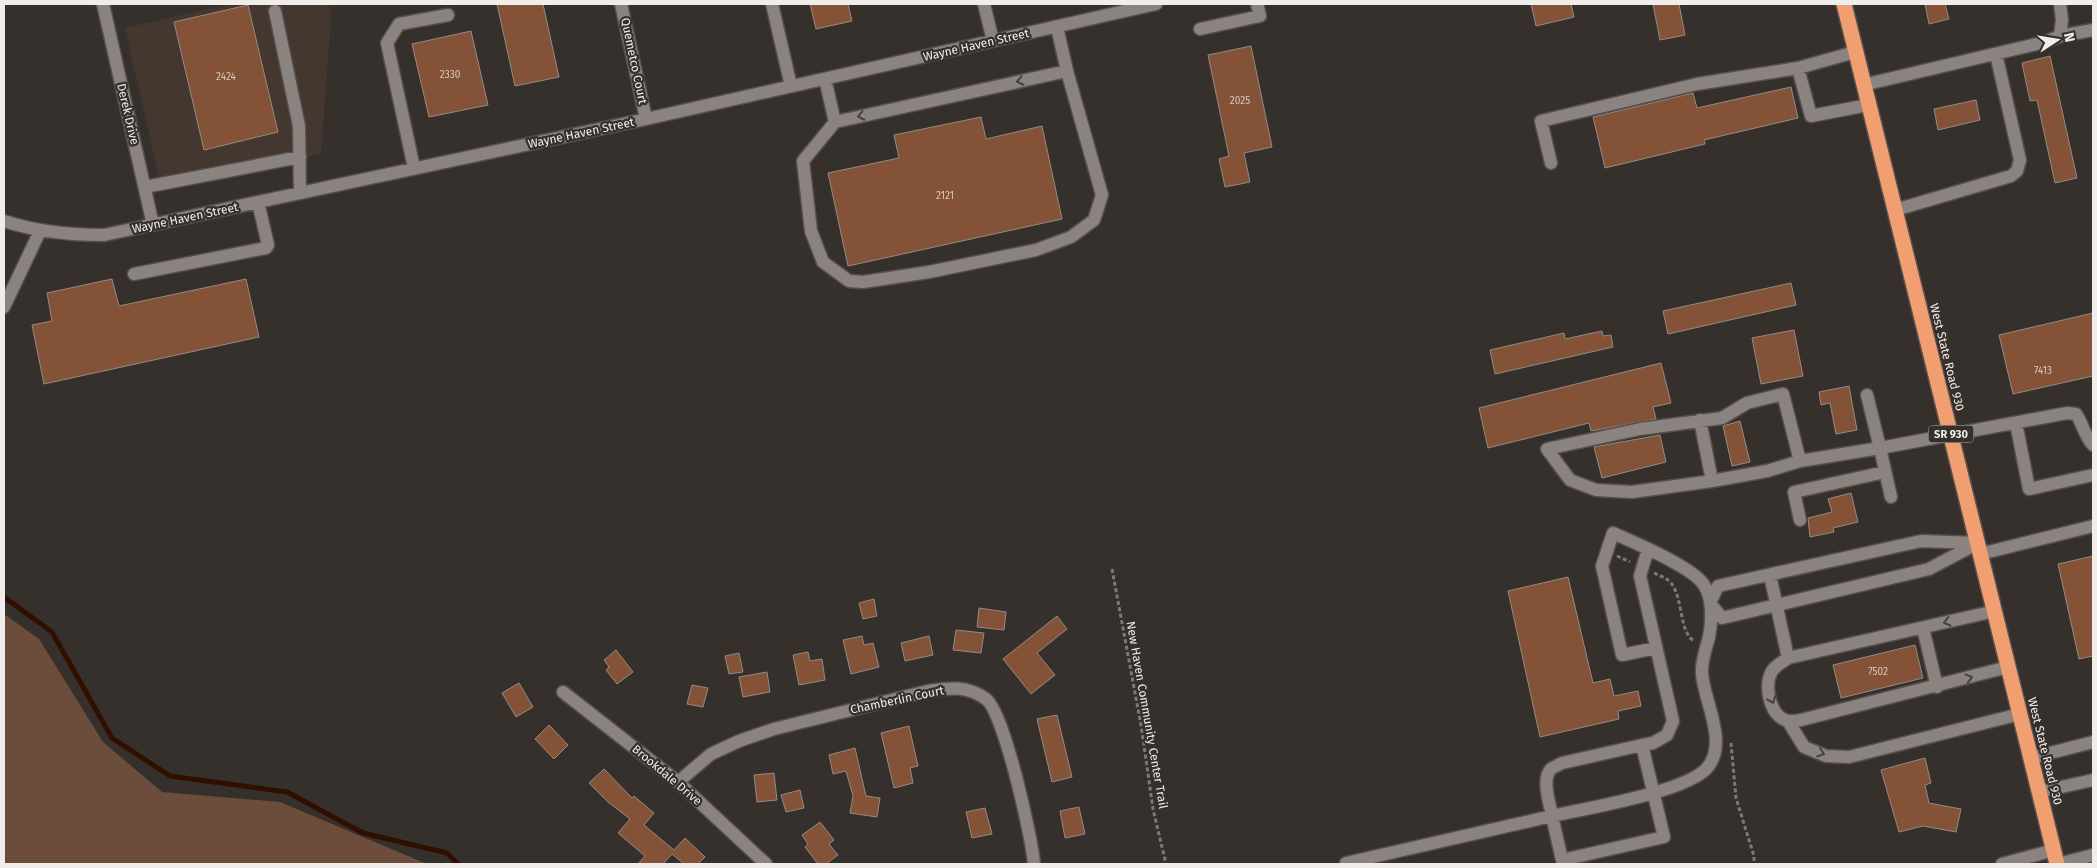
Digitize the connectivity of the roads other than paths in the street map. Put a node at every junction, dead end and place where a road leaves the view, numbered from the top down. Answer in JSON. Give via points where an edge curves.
{"nodes":[{"id":1,"x":104,"y":4,"type":"edge"},
{"id":2,"x":621,"y":4,"type":"edge"},
{"id":3,"x":772,"y":4,"type":"edge"},
{"id":4,"x":984,"y":4,"type":"edge"},
{"id":5,"x":1156,"y":4,"type":"edge"},
{"id":6,"x":1257,"y":4,"type":"edge"},
{"id":7,"x":1844,"y":4,"type":"edge"},
{"id":8,"x":2060,"y":4,"type":"edge"},
{"id":9,"x":1115,"y":8,"type":"edge"},
{"id":10,"x":275,"y":11,"type":"dead end"},
{"id":11,"x":448,"y":15,"type":"dead end"},
{"id":12,"x":1058,"y":27,"type":"junction"},
{"id":13,"x":1200,"y":29,"type":"dead end"},
{"id":14,"x":2093,"y":30,"type":"edge"},
{"id":15,"x":2060,"y":36,"type":"junction"},
{"id":16,"x":993,"y":41,"type":"junction"},
{"id":17,"x":1854,"y":52,"type":"junction"},
{"id":18,"x":1996,"y":54,"type":"junction"},
{"id":19,"x":1798,"y":68,"type":"junction"},
{"id":20,"x":1067,"y":71,"type":"junction"},
{"id":21,"x":825,"y":79,"type":"junction"},
{"id":22,"x":1863,"y":85,"type":"junction"},
{"id":23,"x":791,"y":86,"type":"junction"},
{"id":24,"x":1868,"y":105,"type":"junction"},
{"id":25,"x":646,"y":119,"type":"junction"},
{"id":26,"x":835,"y":122,"type":"junction"},
{"id":27,"x":300,"y":157,"type":"junction"},
{"id":28,"x":1551,"y":163,"type":"dead end"},
{"id":29,"x":414,"y":168,"type":"junction"},
{"id":30,"x":145,"y":186,"type":"junction"},
{"id":31,"x":300,"y":193,"type":"junction"},
{"id":32,"x":258,"y":202,"type":"junction"},
{"id":33,"x":1895,"y":210,"type":"junction"},
{"id":34,"x":4,"y":221,"type":"edge"},
{"id":35,"x":153,"y":225,"type":"junction"},
{"id":36,"x":40,"y":231,"type":"junction"},
{"id":37,"x":134,"y":274,"type":"dead end"},
{"id":38,"x":4,"y":306,"type":"edge"},
{"id":39,"x":1867,"y":395,"type":"dead end"},
{"id":40,"x":1700,"y":420,"type":"junction"},
{"id":41,"x":2016,"y":423,"type":"junction"},
{"id":42,"x":1951,"y":434,"type":"junction"},
{"id":43,"x":2093,"y":446,"type":"edge"},
{"id":44,"x":1880,"y":448,"type":"junction"},
{"id":45,"x":1800,"y":461,"type":"junction"},
{"id":46,"x":1885,"y":472,"type":"junction"},
{"id":47,"x":2093,"y":475,"type":"edge"},
{"id":48,"x":1712,"y":481,"type":"junction"},
{"id":49,"x":1891,"y":497,"type":"dead end"},
{"id":50,"x":1800,"y":520,"type":"dead end"},
{"id":51,"x":2093,"y":526,"type":"edge"},
{"id":52,"x":1979,"y":548,"type":"junction"},
{"id":53,"x":1648,"y":549,"type":"junction"},
{"id":54,"x":1770,"y":575,"type":"junction"},
{"id":55,"x":1710,"y":603,"type":"junction"},
{"id":56,"x":1776,"y":607,"type":"junction"},
{"id":57,"x":1994,"y":611,"type":"junction"},
{"id":58,"x":1923,"y":628,"type":"junction"},
{"id":59,"x":1656,"y":648,"type":"junction"},
{"id":60,"x":1788,"y":658,"type":"junction"},
{"id":61,"x":2008,"y":667,"type":"junction"},
{"id":62,"x":1937,"y":686,"type":"junction"},
{"id":63,"x":563,"y":692,"type":"dead end"},
{"id":64,"x":2020,"y":714,"type":"junction"},
{"id":65,"x":1788,"y":721,"type":"junction"},
{"id":66,"x":2093,"y":742,"type":"edge"},
{"id":67,"x":1642,"y":745,"type":"junction"},
{"id":68,"x":2031,"y":758,"type":"junction"},
{"id":69,"x":2093,"y":780,"type":"edge"},
{"id":70,"x":678,"y":782,"type":"junction"},
{"id":71,"x":1654,"y":792,"type":"junction"},
{"id":72,"x":2039,"y":792,"type":"junction"},
{"id":73,"x":1552,"y":816,"type":"junction"},
{"id":74,"x":2093,"y":855,"type":"edge"},
{"id":75,"x":2056,"y":860,"type":"edge"},
{"id":76,"x":1346,"y":863,"type":"dead end"},
{"id":77,"x":766,"y":864,"type":"edge"},
{"id":78,"x":1034,"y":864,"type":"edge"},
{"id":79,"x":2002,"y":864,"type":"edge"}],
"edges":[{"from":1,"to":30,"type":"street","name":"Derek Drive"},
{"from":2,"to":25,"type":"street","name":"Quemetco Court"},
{"from":3,"to":23,"type":"street"},
{"from":4,"to":16,"type":"street"},
{"from":5,"to":9,"type":"street","name":"Wayne Haven Street"},
{"from":6,"to":13,"type":"street","via":[[1260,16]]},
{"from":7,"to":17,"type":"highway","name":"West State Road 930","number":"SR 930"},
{"from":8,"to":15,"type":"street"},
{"from":9,"to":12,"type":"street","name":"Wayne Haven Street"},
{"from":10,"to":27,"type":"street","via":[[299,126]]},
{"from":11,"to":29,"type":"street","via":[[399,24],[387,43]]},
{"from":12,"to":16,"type":"street","name":"Wayne Haven Street"},
{"from":12,"to":20,"type":"street"},
{"from":14,"to":15,"type":"street"},
{"from":15,"to":18,"type":"street"},
{"from":16,"to":21,"type":"street","name":"Wayne Haven Street"},
{"from":17,"to":19,"type":"street"},
{"from":17,"to":22,"type":"highway","name":"West State Road 930","number":"SR 930"},
{"from":18,"to":22,"type":"street"},
{"from":18,"to":33,"type":"street","via":[[2020,160],[2017,170],[2010,176]]},
{"from":19,"to":24,"type":"street","via":[[1811,116]]},
{"from":19,"to":28,"type":"street","via":[[1697,84],[1541,121]]},
{"from":20,"to":26,"type":"street","one_way":true},
{"from":20,"to":26,"type":"street","via":[[1102,195],[1094,220],[1071,237],[1036,250],[929,272],[863,282],[849,281],[823,262],[811,231],[803,161]]},
{"from":21,"to":23,"type":"street","name":"Wayne Haven Street"},
{"from":21,"to":26,"type":"street"},
{"from":22,"to":24,"type":"highway","name":"West State Road 930","number":"SR 930"},
{"from":23,"to":25,"type":"street","name":"Wayne Haven Street"},
{"from":24,"to":33,"type":"highway","name":"West State Road 930","number":"SR 930"},
{"from":25,"to":29,"type":"street","name":"Wayne Haven Street"},
{"from":27,"to":30,"type":"street"},
{"from":27,"to":31,"type":"street"},
{"from":29,"to":31,"type":"street","name":"Wayne Haven Street"},
{"from":30,"to":35,"type":"street","name":"Derek Drive"},
{"from":31,"to":32,"type":"street","name":"Wayne Haven Street"},
{"from":32,"to":35,"type":"street","name":"Wayne Haven Street"},
{"from":32,"to":37,"type":"street","via":[[266,248]]},
{"from":33,"to":42,"type":"highway","name":"West State Road 930","number":"SR 930"},
{"from":34,"to":36,"type":"street","name":"Wayne Haven Street"},
{"from":35,"to":36,"type":"street","name":"Wayne Haven Street","via":[[104,235]]},
{"from":36,"to":38,"type":"street"},
{"from":39,"to":44,"type":"street"},
{"from":40,"to":45,"type":"street","via":[[1722,418],[1748,402],[1783,394]]},
{"from":40,"to":48,"type":"street"},
{"from":40,"to":48,"type":"street","via":[[1547,449],[1570,480],[1596,490],[1632,492]]},
{"from":41,"to":42,"type":"street"},
{"from":41,"to":43,"type":"street","via":[[2076,414]]},
{"from":41,"to":47,"type":"street","via":[[2029,489]]},
{"from":42,"to":44,"type":"street"},
{"from":42,"to":52,"type":"highway","name":"West State Road 930","number":"SR 930"},
{"from":44,"to":45,"type":"street"},
{"from":44,"to":46,"type":"street"},
{"from":45,"to":48,"type":"street"},
{"from":46,"to":49,"type":"street"},
{"from":46,"to":50,"type":"street","via":[[1794,492]]},
{"from":51,"to":52,"type":"street"},
{"from":52,"to":54,"type":"street","via":[[1921,541]]},
{"from":52,"to":56,"type":"street","via":[[1929,570]]},
{"from":52,"to":57,"type":"highway","name":"West State Road 930","number":"SR 930"},
{"from":53,"to":55,"type":"street","via":[[1694,574],[1705,585]]},
{"from":53,"to":59,"type":"street","via":[[1640,576]]},
{"from":53,"to":59,"type":"street","via":[[1613,533],[1602,566],[1622,655]]},
{"from":54,"to":55,"type":"street","via":[[1718,586]]},
{"from":54,"to":56,"type":"street"},
{"from":55,"to":56,"type":"street","via":[[1722,618]]},
{"from":55,"to":71,"type":"street","via":[[1709,635],[1702,673],[1716,734],[1714,756],[1705,770],[1691,779]]},
{"from":56,"to":60,"type":"street"},
{"from":57,"to":58,"type":"street","one_way":true},
{"from":57,"to":61,"type":"highway","name":"West State Road 930","number":"SR 930"},
{"from":58,"to":60,"type":"street"},
{"from":58,"to":62,"type":"street"},
{"from":59,"to":67,"type":"street","via":[[1673,722],[1667,735]]},
{"from":60,"to":65,"type":"street","one_way":true,"via":[[1773,669],[1767,685],[1770,700],[1779,716]]},
{"from":62,"to":61,"type":"street","one_way":true},
{"from":61,"to":64,"type":"highway","name":"West State Road 930","number":"SR 930"},
{"from":62,"to":65,"type":"street"},
{"from":63,"to":70,"type":"street","name":"Brookdale Drive"},
{"from":65,"to":64,"type":"street","one_way":true,"via":[[1804,746],[1826,756],[1849,757]]},
{"from":64,"to":68,"type":"highway","name":"West State Road 930","number":"SR 930"},
{"from":66,"to":68,"type":"street"},
{"from":67,"to":71,"type":"street"},
{"from":67,"to":73,"type":"street","via":[[1562,763],[1551,770],[1547,782]]},
{"from":68,"to":72,"type":"highway","name":"West State Road 930","number":"SR 930"},
{"from":69,"to":72,"type":"street"},
{"from":70,"to":77,"type":"street","name":"Brookdale Drive"},
{"from":70,"to":78,"type":"street","name":"Chamberlin Court","via":[[711,754],[774,729],[928,691],[970,690],[988,701],[1000,720],[1032,839]]},
{"from":71,"to":73,"type":"street"},
{"from":71,"to":73,"type":"street","via":[[1664,837],[1562,860]]},
{"from":72,"to":75,"type":"highway","name":"West State Road 930","number":"SR 930"},
{"from":73,"to":76,"type":"street"},
{"from":74,"to":75,"type":"street"},
{"from":75,"to":79,"type":"street"}]}
